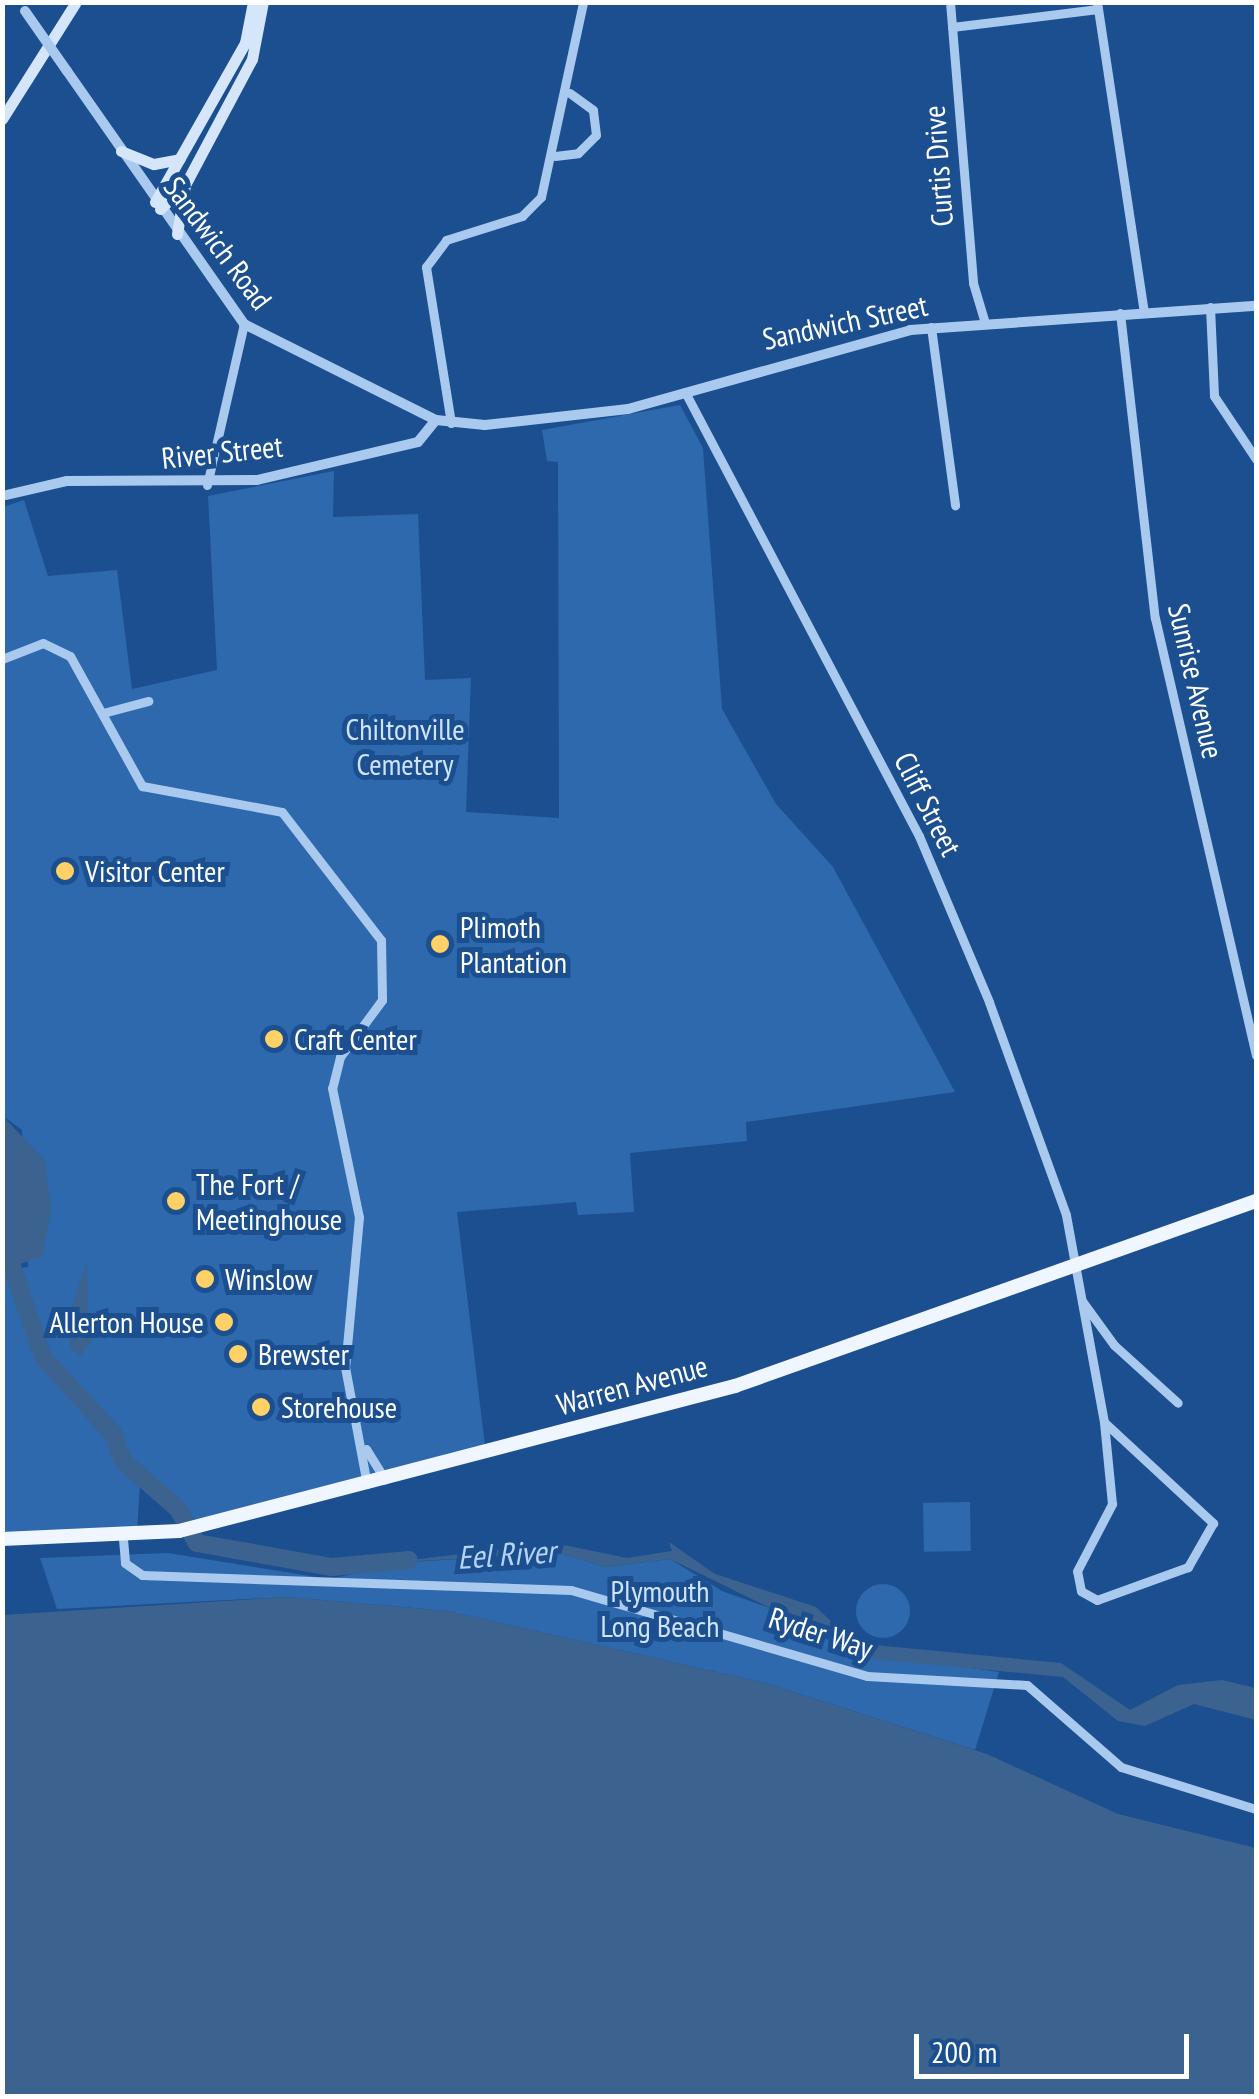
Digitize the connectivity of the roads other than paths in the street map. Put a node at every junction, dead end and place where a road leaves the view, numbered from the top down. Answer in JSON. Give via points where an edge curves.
{"nodes":[{"id":1,"x":76,"y":2,"type":"edge"},
{"id":2,"x":252,"y":2,"type":"edge"},
{"id":3,"x":263,"y":2,"type":"edge"},
{"id":4,"x":583,"y":2,"type":"edge"},
{"id":5,"x":950,"y":2,"type":"edge"},
{"id":6,"x":1097,"y":6,"type":"edge"},
{"id":7,"x":22,"y":7,"type":"edge"},
{"id":8,"x":952,"y":27,"type":"junction"},
{"id":9,"x":30,"y":74,"type":"junction"},
{"id":10,"x":570,"y":93,"type":"junction"},
{"id":11,"x":2,"y":101,"type":"edge"},
{"id":12,"x":2,"y":119,"type":"edge"},
{"id":13,"x":121,"y":151,"type":"junction"},
{"id":14,"x":555,"y":156,"type":"junction"},
{"id":15,"x":180,"y":160,"type":"junction"},
{"id":16,"x":185,"y":185,"type":"junction"},
{"id":17,"x":158,"y":206,"type":"junction"},
{"id":18,"x":177,"y":234,"type":"junction"},
{"id":19,"x":1256,"y":306,"type":"edge"},
{"id":20,"x":1210,"y":307,"type":"junction"},
{"id":21,"x":1144,"y":312,"type":"junction"},
{"id":22,"x":1120,"y":313,"type":"junction"},
{"id":23,"x":985,"y":323,"type":"junction"},
{"id":24,"x":244,"y":324,"type":"junction"},
{"id":25,"x":932,"y":327,"type":"junction"},
{"id":26,"x":685,"y":392,"type":"junction"},
{"id":27,"x":436,"y":420,"type":"junction"},
{"id":28,"x":452,"y":424,"type":"junction"},
{"id":29,"x":1256,"y":458,"type":"edge"},
{"id":30,"x":207,"y":485,"type":"junction"},
{"id":31,"x":2,"y":496,"type":"edge"},
{"id":32,"x":955,"y":505,"type":"dead end"},
{"id":33,"x":2,"y":659,"type":"edge"},
{"id":34,"x":148,"y":701,"type":"dead end"},
{"id":35,"x":103,"y":712,"type":"junction"},
{"id":36,"x":1256,"y":1055,"type":"edge"},
{"id":37,"x":1256,"y":1200,"type":"edge"},
{"id":38,"x":1072,"y":1261,"type":"junction"},
{"id":39,"x":1080,"y":1299,"type":"junction"},
{"id":40,"x":1178,"y":1403,"type":"dead end"},
{"id":41,"x":1104,"y":1422,"type":"junction"},
{"id":42,"x":366,"y":1449,"type":"junction"},
{"id":43,"x":385,"y":1479,"type":"junction"},
{"id":44,"x":367,"y":1484,"type":"junction"},
{"id":45,"x":2,"y":1539,"type":"edge"},
{"id":46,"x":123,"y":1539,"type":"junction"},
{"id":47,"x":1256,"y":1809,"type":"edge"}],
"edges":[{"from":1,"to":9,"type":"main road"},
{"from":2,"to":15,"type":"main road","via":[[245,43]]},
{"from":3,"to":16,"type":"main road","via":[[252,60]]},
{"from":4,"to":10,"type":"street"},
{"from":5,"to":8,"type":"street","name":"Curtis Drive"},
{"from":6,"to":8,"type":"street"},
{"from":6,"to":21,"type":"street"},
{"from":7,"to":13,"type":"street","name":"Sandwich Road","bridge":true},
{"from":8,"to":23,"type":"street","name":"Curtis Drive","via":[[971,267]]},
{"from":9,"to":11,"type":"main road"},
{"from":9,"to":12,"type":"main road"},
{"from":10,"to":14,"type":"street"},
{"from":10,"to":14,"type":"street","via":[[594,110],[596,136],[578,153]]},
{"from":13,"to":15,"type":"main road","via":[[154,164]]},
{"from":13,"to":17,"type":"street","name":"Sandwich Road"},
{"from":14,"to":28,"type":"street","via":[[532,208],[446,240],[426,267]]},
{"from":15,"to":17,"type":"main road"},
{"from":16,"to":17,"type":"main road"},
{"from":16,"to":18,"type":"main road"},
{"from":17,"to":18,"type":"street","name":"Sandwich Road"},
{"from":18,"to":24,"type":"street","name":"Sandwich Road"},
{"from":19,"to":20,"type":"street","name":"Sandwich Street"},
{"from":20,"to":21,"type":"street","name":"Sandwich Street"},
{"from":20,"to":29,"type":"street","via":[[1214,396]]},
{"from":21,"to":22,"type":"street","name":"Sandwich Street"},
{"from":22,"to":23,"type":"street","name":"Sandwich Street"},
{"from":22,"to":36,"type":"street","name":"Sunrise Avenue","via":[[1155,618]]},
{"from":23,"to":25,"type":"street","name":"Sandwich Street"},
{"from":24,"to":27,"type":"street","name":"Sandwich Road"},
{"from":24,"to":30,"type":"street"},
{"from":25,"to":26,"type":"street","name":"Sandwich Street","via":[[820,348]]},
{"from":25,"to":32,"type":"street"},
{"from":26,"to":28,"type":"street","name":"Sandwich Street","via":[[598,413]]},
{"from":26,"to":38,"type":"street","name":"Cliff Street","via":[[923,845],[1053,1172]]},
{"from":27,"to":28,"type":"street","name":"Sandwich Road"},
{"from":27,"to":30,"type":"street","name":"River Street","via":[[418,442]]},
{"from":30,"to":31,"type":"street","name":"River Street","via":[[66,481]]},
{"from":33,"to":35,"type":"street","via":[[38,644],[62,650]]},
{"from":34,"to":35,"type":"street"},
{"from":35,"to":42,"type":"street","via":[[132,777],[163,794],[274,808],[371,922],[387,970],[382,1000],[340,1057],[332,1088],[360,1217],[345,1367]]},
{"from":37,"to":38,"type":"main road","name":"Warren Avenue"},
{"from":38,"to":39,"type":"street","name":"Cliff Street"},
{"from":38,"to":43,"type":"main road","name":"Warren Avenue","via":[[767,1377]]},
{"from":39,"to":40,"type":"street","via":[[1114,1345]]},
{"from":39,"to":41,"type":"street","name":"Cliff Street"},
{"from":41,"to":41,"type":"street","name":"Cliff Street","via":[[1213,1523],[1188,1567],[1097,1600],[1081,1591],[1078,1571],[1112,1504]]},
{"from":42,"to":43,"type":"street"},
{"from":42,"to":44,"type":"street"},
{"from":43,"to":44,"type":"main road","name":"Warren Avenue"},
{"from":44,"to":46,"type":"main road","name":"Warren Avenue","via":[[179,1532]]},
{"from":45,"to":46,"type":"main road","name":"Warren Avenue"},
{"from":46,"to":47,"type":"street","name":"Ryder Way","via":[[126,1564],[142,1575],[570,1590],[866,1676],[1027,1685],[1121,1766]]}]}
